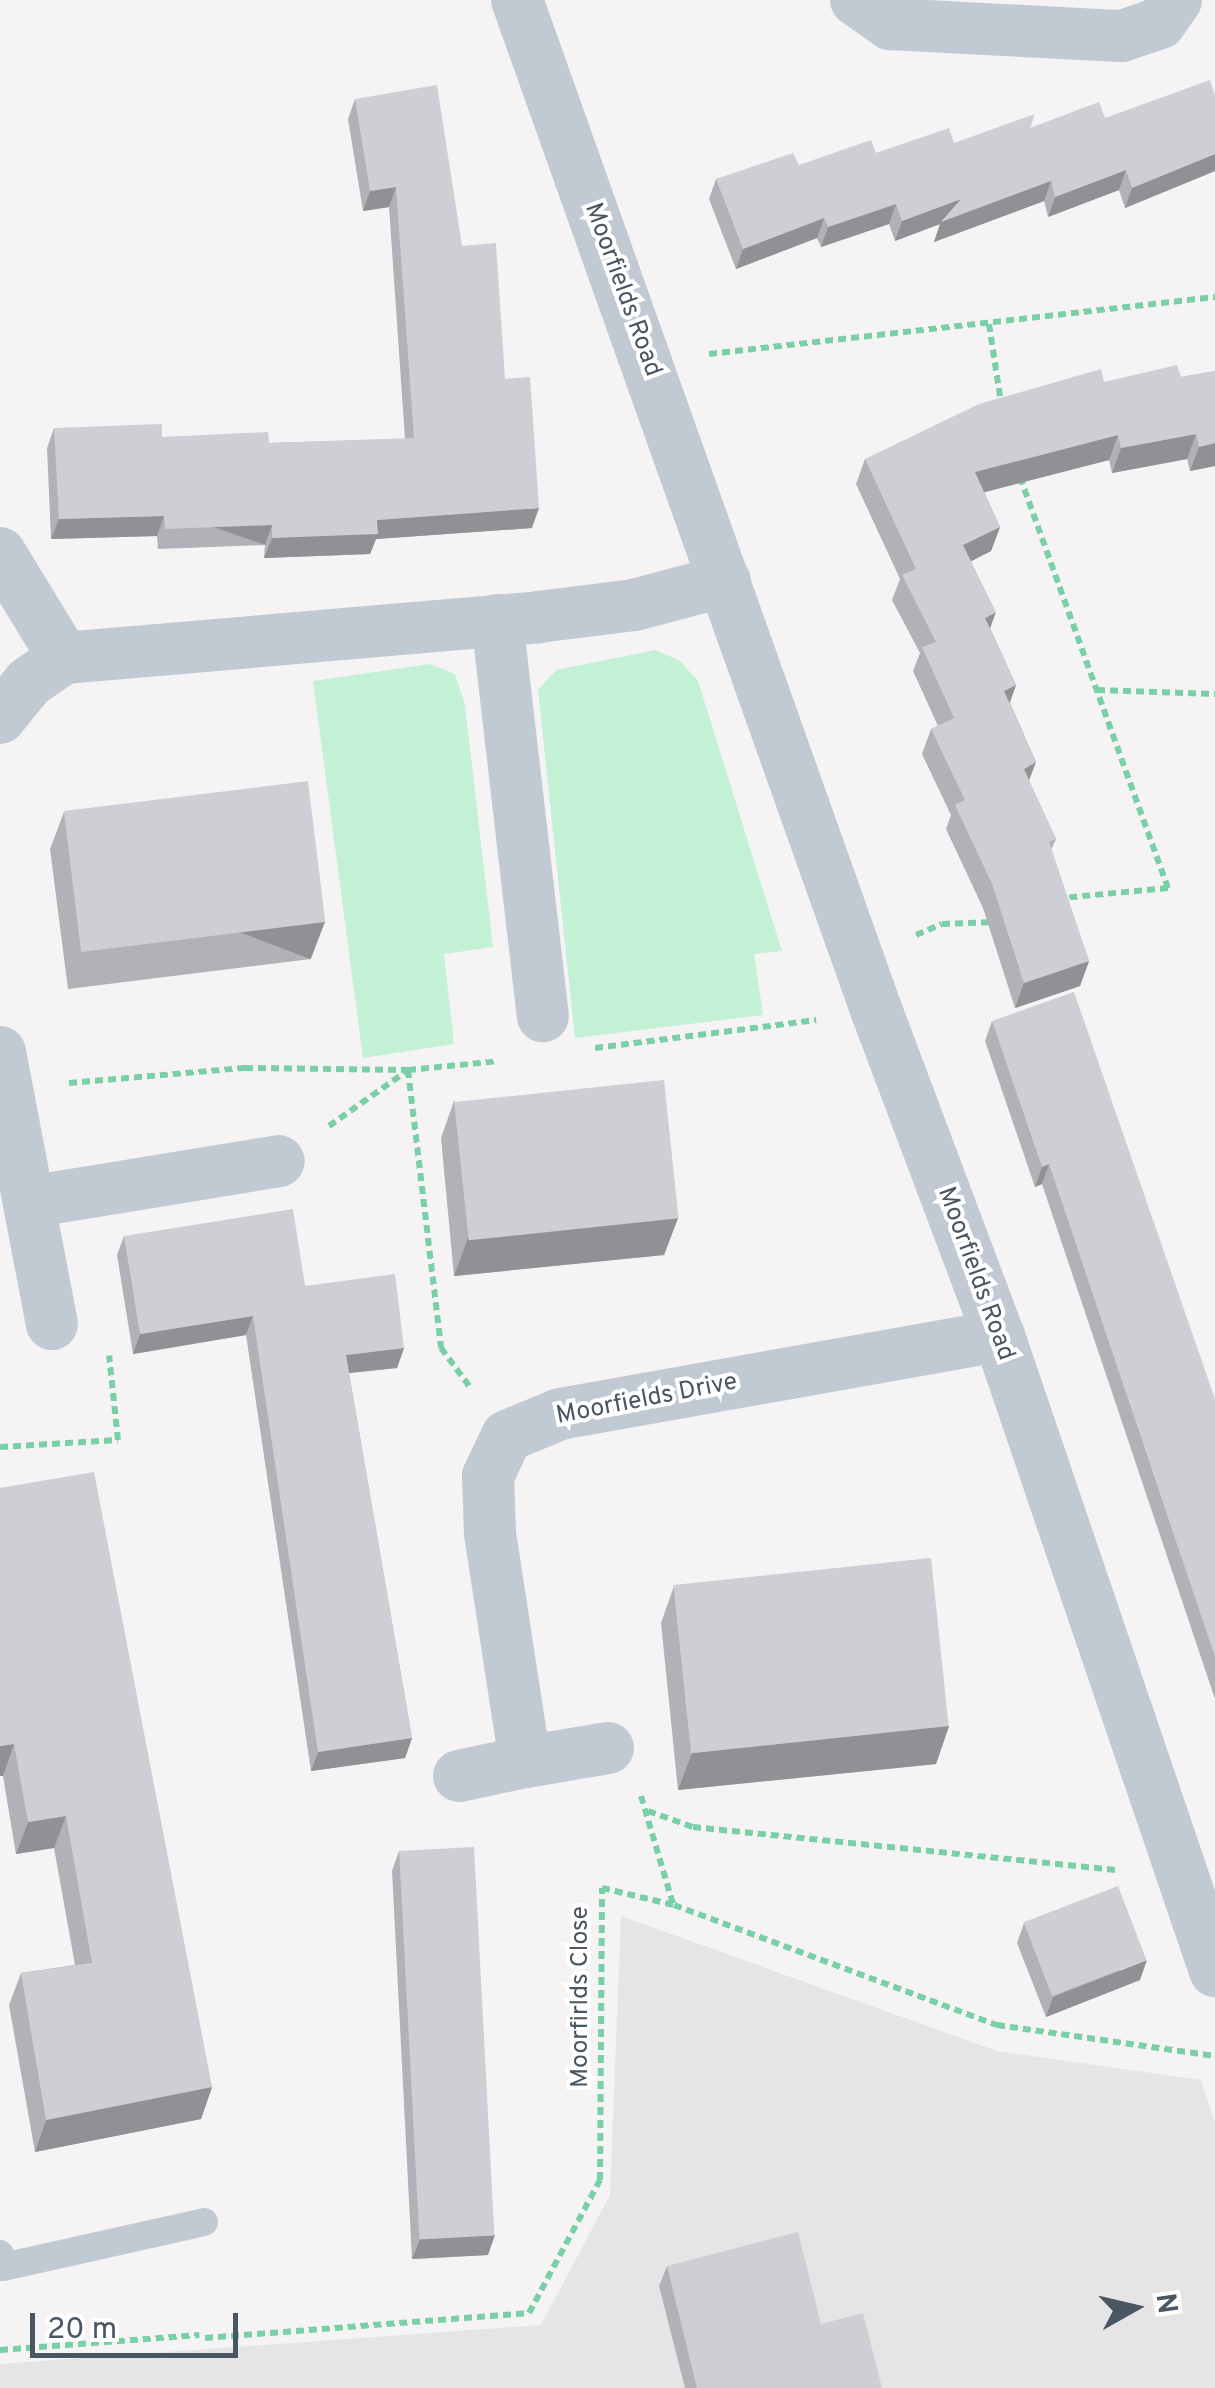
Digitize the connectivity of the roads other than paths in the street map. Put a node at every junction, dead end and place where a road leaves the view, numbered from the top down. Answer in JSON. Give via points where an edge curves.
{"nodes":[{"id":1,"x":517,"y":0,"type":"edge"},
{"id":2,"x":856,"y":0,"type":"edge"},
{"id":3,"x":1176,"y":0,"type":"edge"},
{"id":4,"x":0,"y":553,"type":"edge"},
{"id":5,"x":725,"y":581,"type":"junction"},
{"id":6,"x":496,"y":620,"type":"junction"},
{"id":7,"x":64,"y":658,"type":"junction"},
{"id":8,"x":0,"y":718,"type":"edge"},
{"id":9,"x":543,"y":1016,"type":"dead end"},
{"id":10,"x":3,"y":1070,"type":"edge"},
{"id":11,"x":279,"y":1161,"type":"road end"},
{"id":12,"x":28,"y":1202,"type":"junction"},
{"id":13,"x":52,"y":1324,"type":"road end"},
{"id":14,"x":1000,"y":1336,"type":"junction"},
{"id":15,"x":608,"y":1748,"type":"road end"},
{"id":16,"x":525,"y":1762,"type":"junction"},
{"id":17,"x":459,"y":1776,"type":"dead end"},
{"id":18,"x":1215,"y":1971,"type":"edge"},
{"id":19,"x":204,"y":2222,"type":"dead end"},
{"id":20,"x":0,"y":2254,"type":"edge"}],
"edges":[{"from":1,"to":5,"type":"street","name":"Moorfields Road"},
{"from":2,"to":3,"type":"street","via":[[890,24],[1122,36],[1160,22]]},
{"from":4,"to":7,"type":"street"},
{"from":5,"to":6,"type":"street","via":[[634,604]]},
{"from":5,"to":14,"type":"street","name":"Moorfields Road"},
{"from":6,"to":7,"type":"street"},
{"from":6,"to":9,"type":"street"},
{"from":7,"to":8,"type":"street","via":[[29,682]]},
{"from":10,"to":12,"type":"street"},
{"from":11,"to":12,"type":"street"},
{"from":12,"to":13,"type":"street"},
{"from":14,"to":16,"type":"street","name":"Moorfields Drive","via":[[560,1414],[507,1436],[488,1476],[490,1532]]},
{"from":14,"to":18,"type":"street","name":"Moorfields Road"},
{"from":15,"to":16,"type":"street"},
{"from":16,"to":17,"type":"street"},
{"from":19,"to":20,"type":"lane","via":[[3,2266]]}]}
